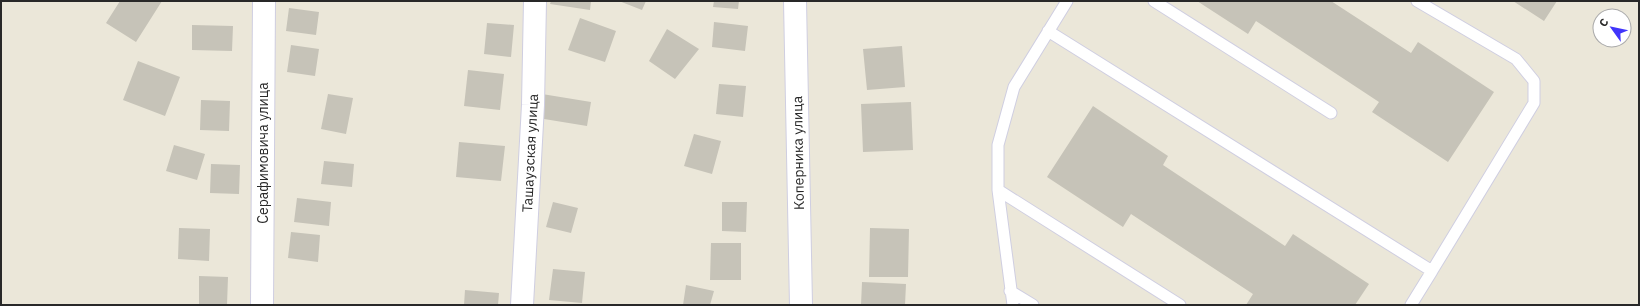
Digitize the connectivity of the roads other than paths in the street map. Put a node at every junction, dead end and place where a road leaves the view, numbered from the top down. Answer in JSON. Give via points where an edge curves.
{"nodes":[{"id":1,"x":264,"y":1,"type":"edge"},
{"id":2,"x":535,"y":1,"type":"edge"},
{"id":3,"x":795,"y":1,"type":"edge"},
{"id":4,"x":1067,"y":1,"type":"edge"},
{"id":5,"x":1154,"y":1,"type":"edge"},
{"id":6,"x":1417,"y":1,"type":"edge"},
{"id":7,"x":1048,"y":31,"type":"junction"},
{"id":8,"x":1331,"y":113,"type":"dead end"},
{"id":9,"x":998,"y":190,"type":"junction"},
{"id":10,"x":1432,"y":270,"type":"junction"},
{"id":11,"x":1010,"y":291,"type":"junction"},
{"id":12,"x":262,"y":305,"type":"edge"},
{"id":13,"x":522,"y":305,"type":"edge"},
{"id":14,"x":801,"y":305,"type":"edge"},
{"id":15,"x":1012,"y":305,"type":"edge"},
{"id":16,"x":1033,"y":305,"type":"edge"},
{"id":17,"x":1180,"y":305,"type":"edge"},
{"id":18,"x":1411,"y":305,"type":"edge"}],
"edges":[{"from":1,"to":12,"type":"street","name":"Серафимовича улица"},
{"from":2,"to":13,"type":"street","name":"Ташаузская улица","via":[[533,105]]},
{"from":3,"to":14,"type":"street","name":"Коперника улица"},
{"from":4,"to":7,"type":"lane"},
{"from":5,"to":8,"type":"lane"},
{"from":6,"to":10,"type":"lane","via":[[1516,59],[1534,81],[1534,103]]},
{"from":7,"to":9,"type":"lane","via":[[1014,87],[998,145]]},
{"from":7,"to":10,"type":"lane"},
{"from":9,"to":11,"type":"lane"},
{"from":9,"to":17,"type":"lane"},
{"from":10,"to":18,"type":"lane"},
{"from":11,"to":15,"type":"lane"},
{"from":11,"to":16,"type":"lane"}]}
